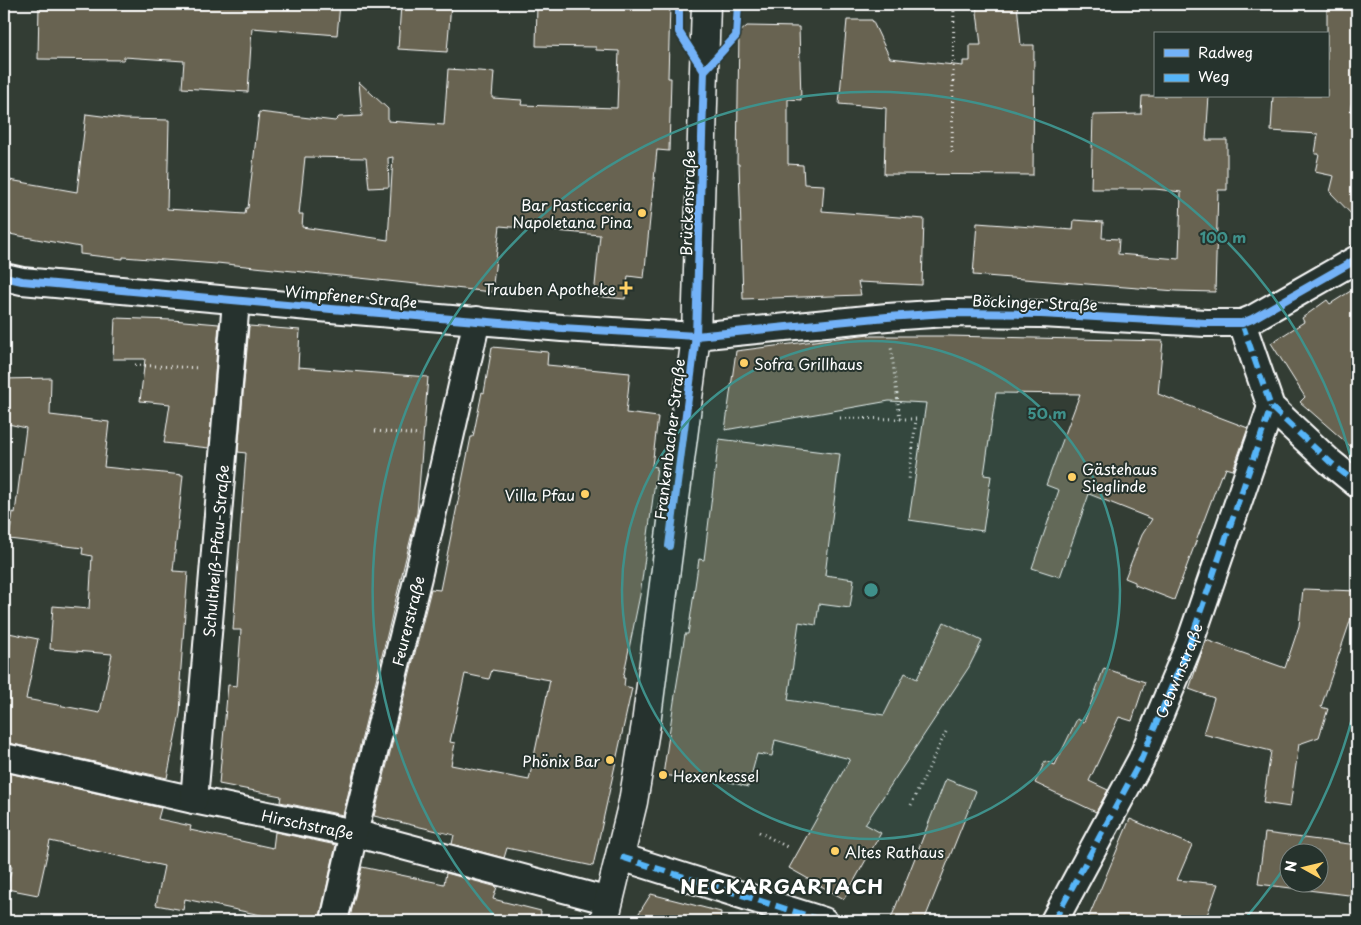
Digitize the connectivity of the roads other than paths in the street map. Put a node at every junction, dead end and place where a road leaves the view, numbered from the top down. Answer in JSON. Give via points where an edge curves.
{"nodes":[{"id":1,"x":706,"y":4,"type":"edge"},
{"id":2,"x":1357,"y":258,"type":"edge"},
{"id":3,"x":10,"y":285,"type":"edge"},
{"id":4,"x":236,"y":301,"type":"junction"},
{"id":5,"x":477,"y":320,"type":"junction"},
{"id":6,"x":1242,"y":323,"type":"junction"},
{"id":7,"x":696,"y":336,"type":"junction"},
{"id":8,"x":1271,"y":407,"type":"junction"},
{"id":9,"x":1357,"y":484,"type":"edge"},
{"id":10,"x":4,"y":757,"type":"edge"},
{"id":11,"x":194,"y":800,"type":"junction"},
{"id":12,"x":354,"y":833,"type":"junction"},
{"id":13,"x":620,"y":857,"type":"junction"},
{"id":14,"x":606,"y":911,"type":"edge"},
{"id":15,"x":334,"y":921,"type":"edge"},
{"id":16,"x":824,"y":921,"type":"edge"},
{"id":17,"x":1054,"y":921,"type":"edge"}],
"edges":[{"from":1,"to":7,"type":"main road","name":"Brückenstraße"},
{"from":2,"to":6,"type":"street","name":"Böckinger Straße"},
{"from":3,"to":4,"type":"street","name":"Wimpfener Straße"},
{"from":4,"to":5,"type":"street","name":"Wimpfener Straße"},
{"from":4,"to":11,"type":"street","name":"Schultheiß-Pfau-Straße"},
{"from":5,"to":7,"type":"street","name":"Wimpfener Straße"},
{"from":5,"to":12,"type":"street","name":"Feurerstraße","via":[[418,577]]},
{"from":6,"to":7,"type":"street","name":"Böckinger Straße","via":[[947,313]]},
{"from":6,"to":8,"type":"street"},
{"from":7,"to":13,"type":"main road","name":"Frankenbacher Straße","via":[[646,724]]},
{"from":8,"to":9,"type":"street"},
{"from":8,"to":17,"type":"street","name":"Gebwinstraße","via":[[1189,645],[1141,760]]},
{"from":10,"to":11,"type":"street","name":"Hirschstraße"},
{"from":11,"to":12,"type":"street","name":"Hirschstraße"},
{"from":12,"to":14,"type":"street","name":"Hirschstraße"},
{"from":12,"to":15,"type":"street","name":"Feurerstraße"},
{"from":13,"to":14,"type":"main road","name":"Frankenbacher Straße"},
{"from":13,"to":16,"type":"street"}]}
